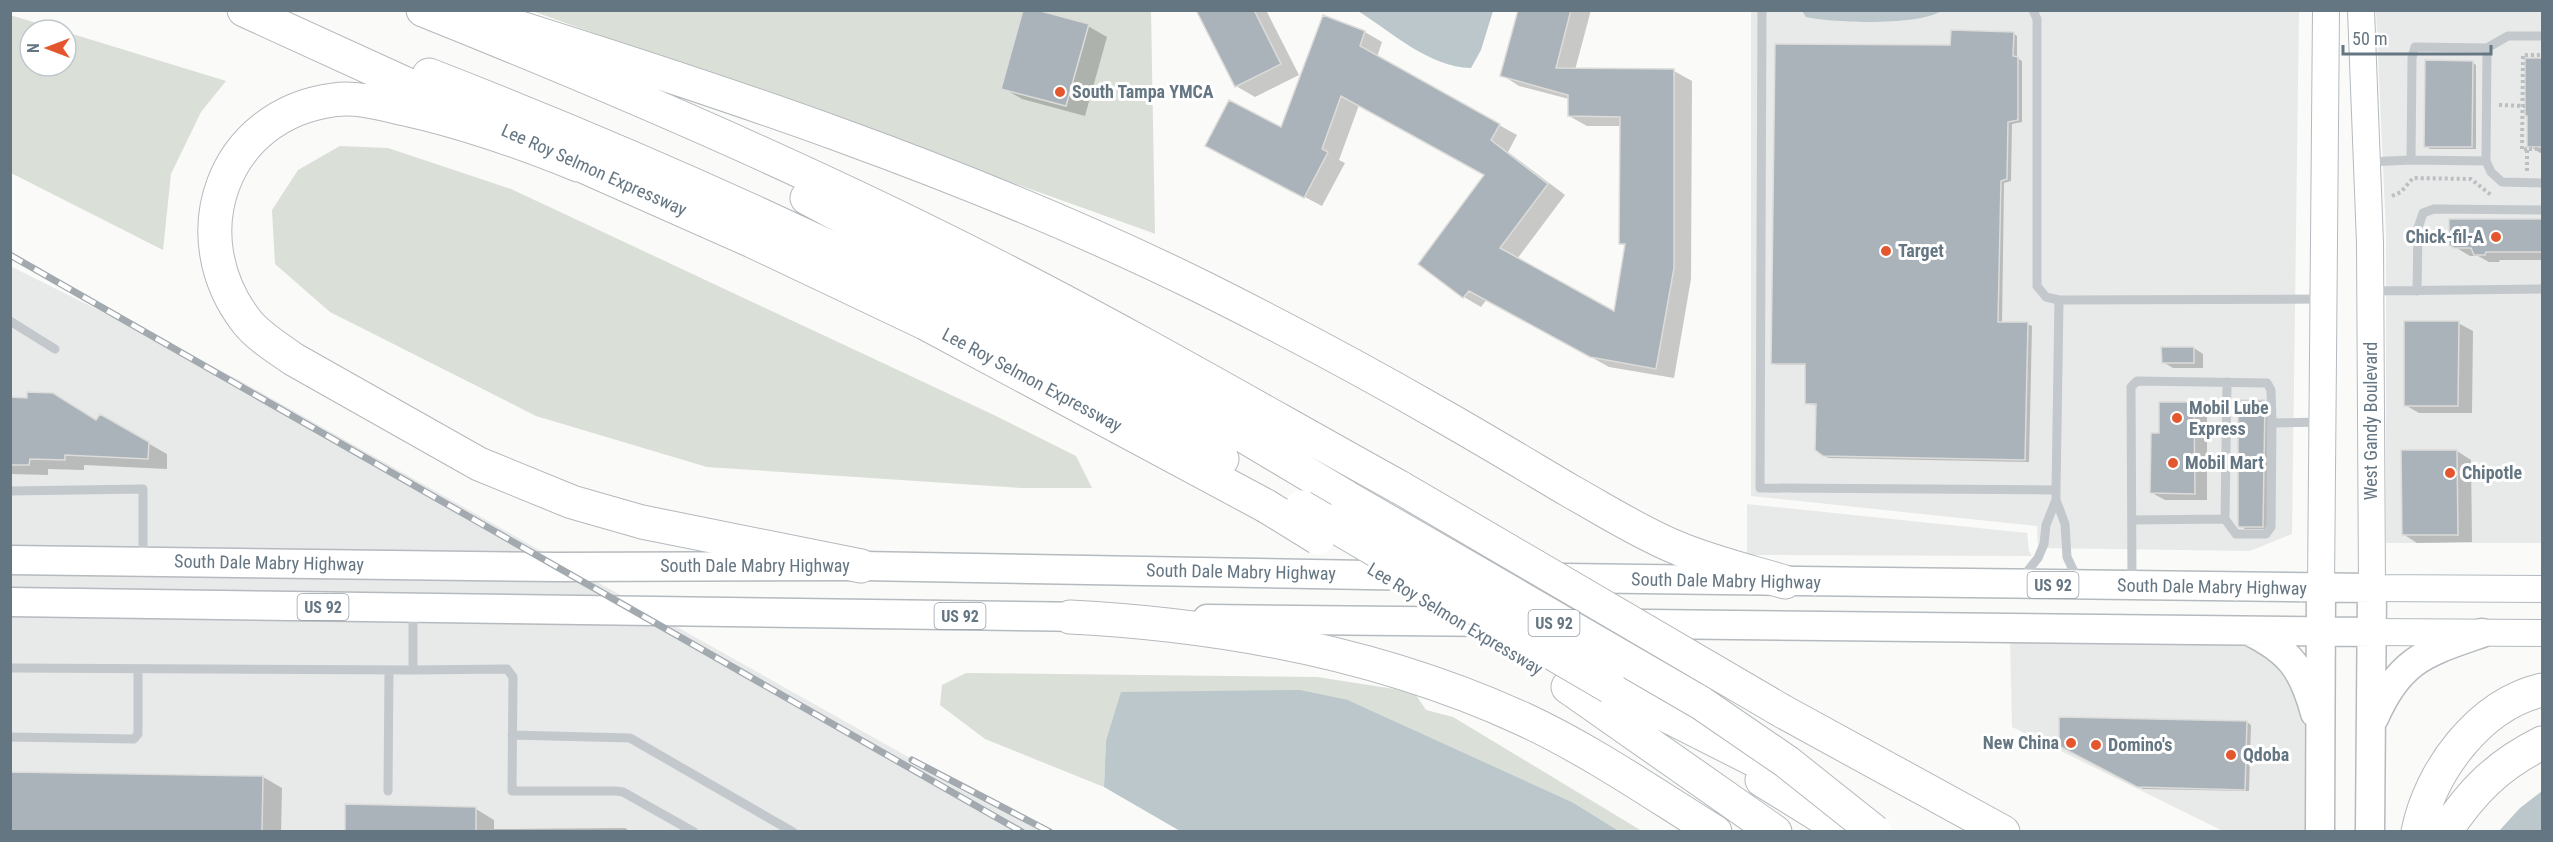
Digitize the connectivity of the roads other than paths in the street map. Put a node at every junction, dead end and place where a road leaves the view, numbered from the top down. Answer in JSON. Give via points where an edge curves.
{"nodes":[{"id":1,"x":244,"y":10,"type":"edge"},
{"id":2,"x":407,"y":10,"type":"edge"},
{"id":3,"x":423,"y":10,"type":"edge"},
{"id":4,"x":463,"y":10,"type":"edge"},
{"id":5,"x":1762,"y":10,"type":"edge"},
{"id":6,"x":2033,"y":10,"type":"edge"},
{"id":7,"x":2326,"y":10,"type":"edge"},
{"id":8,"x":2361,"y":10,"type":"edge"},
{"id":9,"x":285,"y":27,"type":"junction"},
{"id":10,"x":2542,"y":36,"type":"edge"},
{"id":11,"x":2487,"y":48,"type":"junction"},
{"id":12,"x":2411,"y":160,"type":"junction"},
{"id":13,"x":2486,"y":161,"type":"junction"},
{"id":14,"x":2366,"y":162,"type":"junction"},
{"id":15,"x":578,"y":165,"type":"junction"},
{"id":16,"x":2542,"y":183,"type":"edge"},
{"id":17,"x":2542,"y":210,"type":"edge"},
{"id":18,"x":2542,"y":289,"type":"edge"},
{"id":19,"x":2371,"y":291,"type":"junction"},
{"id":20,"x":2417,"y":291,"type":"junction"},
{"id":21,"x":2322,"y":299,"type":"junction"},
{"id":22,"x":2060,"y":300,"type":"junction"},
{"id":23,"x":10,"y":321,"type":"edge"},
{"id":24,"x":55,"y":350,"type":"dead end"},
{"id":25,"x":2227,"y":381,"type":"junction"},
{"id":26,"x":2322,"y":422,"type":"junction"},
{"id":27,"x":2272,"y":423,"type":"junction"},
{"id":28,"x":10,"y":491,"type":"edge"},
{"id":29,"x":2056,"y":495,"type":"junction"},
{"id":30,"x":2225,"y":519,"type":"junction"},
{"id":31,"x":2132,"y":520,"type":"junction"},
{"id":32,"x":10,"y":560,"type":"edge"},
{"id":33,"x":143,"y":561,"type":"junction"},
{"id":34,"x":861,"y":566,"type":"junction"},
{"id":35,"x":1785,"y":582,"type":"junction"},
{"id":36,"x":2015,"y":585,"type":"junction"},
{"id":37,"x":2081,"y":585,"type":"junction"},
{"id":38,"x":2132,"y":586,"type":"junction"},
{"id":39,"x":2321,"y":588,"type":"junction"},
{"id":40,"x":2372,"y":588,"type":"junction"},
{"id":41,"x":2542,"y":589,"type":"edge"},
{"id":42,"x":10,"y":602,"type":"edge"},
{"id":43,"x":413,"y":608,"type":"junction"},
{"id":44,"x":1070,"y":617,"type":"junction"},
{"id":45,"x":2248,"y":630,"type":"junction"},
{"id":46,"x":2321,"y":631,"type":"junction"},
{"id":47,"x":2371,"y":632,"type":"junction"},
{"id":48,"x":2482,"y":633,"type":"junction"},
{"id":49,"x":2542,"y":633,"type":"edge"},
{"id":50,"x":10,"y":668,"type":"edge"},
{"id":51,"x":138,"y":669,"type":"junction"},
{"id":52,"x":389,"y":670,"type":"junction"},
{"id":53,"x":413,"y":670,"type":"junction"},
{"id":54,"x":1610,"y":687,"type":"junction"},
{"id":55,"x":2542,"y":690,"type":"edge"},
{"id":56,"x":2371,"y":725,"type":"junction"},
{"id":57,"x":512,"y":735,"type":"junction"},
{"id":58,"x":2321,"y":735,"type":"junction"},
{"id":59,"x":10,"y":738,"type":"edge"},
{"id":60,"x":2542,"y":743,"type":"edge"},
{"id":61,"x":388,"y":791,"type":"dead end"},
{"id":62,"x":2428,"y":826,"type":"edge"},
{"id":63,"x":694,"y":831,"type":"edge"},
{"id":64,"x":793,"y":831,"type":"edge"},
{"id":65,"x":1715,"y":831,"type":"edge"},
{"id":66,"x":1775,"y":831,"type":"edge"},
{"id":67,"x":1846,"y":831,"type":"edge"},
{"id":68,"x":1875,"y":831,"type":"edge"},
{"id":69,"x":1895,"y":831,"type":"edge"},
{"id":70,"x":2002,"y":831,"type":"edge"},
{"id":71,"x":2320,"y":831,"type":"edge"},
{"id":72,"x":2370,"y":831,"type":"edge"}],
"edges":[{"from":1,"to":9,"type":"highway","name":"Lee Roy Selmon Expressway"},
{"from":2,"to":68,"type":"highway","bridge":true,"via":[[665,128],[858,224],[1157,384],[1701,703],[1787,762]]},
{"from":3,"to":70,"type":"highway","bridge":true,"via":[[662,109],[848,193],[998,267],[1401,488],[1782,711]]},
{"from":4,"to":35,"type":"highway","via":[[862,144],[1135,255],[1418,402],[1660,540],[1706,559]]},
{"from":5,"to":29,"type":"lane","via":[[1760,488]]},
{"from":6,"to":22,"type":"lane","via":[[2037,19],[2037,286],[2046,297]]},
{"from":7,"to":21,"type":"main road"},
{"from":8,"to":14,"type":"main road","name":"West Gandy Boulevard"},
{"from":9,"to":15,"type":"highway","name":"Lee Roy Selmon Expressway"},
{"from":9,"to":54,"type":"highway","bridge":true,"via":[[322,36],[528,113],[703,187],[985,324],[1107,389]]},
{"from":10,"to":11,"type":"lane","via":[[2508,36]]},
{"from":11,"to":12,"type":"lane","via":[[2415,47]]},
{"from":11,"to":13,"type":"lane"},
{"from":12,"to":13,"type":"lane"},
{"from":12,"to":14,"type":"lane"},
{"from":13,"to":16,"type":"lane","via":[[2490,172],[2502,182]]},
{"from":14,"to":19,"type":"main road","name":"West Gandy Boulevard"},
{"from":15,"to":34,"type":"highway","via":[[488,131],[379,103],[333,100],[296,110],[280,117],[248,142],[226,176],[217,199],[214,225],[222,275],[248,323],[293,360],[479,464],[617,516]]},
{"from":15,"to":66,"type":"highway","name":"Lee Roy Selmon Expressway","bridge":true,"via":[[925,323],[1266,506],[1568,687]]},
{"from":17,"to":20,"type":"lane","via":[[2434,209],[2423,213],[2418,228]]},
{"from":18,"to":20,"type":"lane"},
{"from":19,"to":20,"type":"lane"},
{"from":19,"to":40,"type":"main road","name":"West Gandy Boulevard"},
{"from":21,"to":22,"type":"lane"},
{"from":21,"to":26,"type":"main road"},
{"from":22,"to":29,"type":"lane"},
{"from":23,"to":24,"type":"lane"},
{"from":25,"to":27,"type":"lane","via":[[2266,383],[2271,390]]},
{"from":25,"to":30,"type":"lane"},
{"from":25,"to":31,"type":"lane","via":[[2137,381],[2131,387]]},
{"from":26,"to":27,"type":"lane"},
{"from":26,"to":39,"type":"main road"},
{"from":27,"to":30,"type":"lane","via":[[2271,527],[2266,534],[2236,534]]},
{"from":28,"to":33,"type":"lane","via":[[143,489]]},
{"from":29,"to":36,"type":"lane","via":[[2038,558]]},
{"from":29,"to":37,"type":"lane","via":[[2066,524],[2067,557]]},
{"from":30,"to":31,"type":"lane"},
{"from":31,"to":38,"type":"lane"},
{"from":32,"to":33,"type":"main road","name":"South Dale Mabry Highway","number":"US 92"},
{"from":33,"to":34,"type":"main road","name":"South Dale Mabry Highway","number":"US 92","via":[[556,567]]},
{"from":34,"to":35,"type":"main road","name":"South Dale Mabry Highway","number":"US 92"},
{"from":35,"to":36,"type":"main road","name":"South Dale Mabry Highway","number":"US 92"},
{"from":36,"to":37,"type":"main road","name":"South Dale Mabry Highway","number":"US 92"},
{"from":37,"to":38,"type":"main road","name":"South Dale Mabry Highway","number":"US 92"},
{"from":38,"to":39,"type":"main road","name":"South Dale Mabry Highway","number":"US 92"},
{"from":39,"to":40,"type":"main road","name":"South Dale Mabry Highway","number":"US 92"},
{"from":39,"to":46,"type":"main road"},
{"from":40,"to":41,"type":"main road","name":"South Dale Mabry Highway"},
{"from":40,"to":47,"type":"main road","name":"West Gandy Boulevard"},
{"from":42,"to":43,"type":"main road","number":"US 92"},
{"from":43,"to":44,"type":"main road","number":"US 92"},
{"from":43,"to":53,"type":"lane"},
{"from":44,"to":45,"type":"main road","number":"US 92"},
{"from":44,"to":65,"type":"highway","via":[[1187,627],[1278,641],[1435,684],[1554,735]]},
{"from":45,"to":46,"type":"main road"},
{"from":45,"to":58,"type":"main road","number":"US 92","via":[[2268,640],[2292,660],[2312,701]]},
{"from":46,"to":47,"type":"main road"},
{"from":46,"to":58,"type":"main road"},
{"from":47,"to":48,"type":"main road"},
{"from":47,"to":56,"type":"main road","name":"West Gandy Boulevard"},
{"from":48,"to":49,"type":"main road"},
{"from":48,"to":56,"type":"main road","via":[[2442,647],[2406,667],[2382,699]]},
{"from":50,"to":51,"type":"lane"},
{"from":51,"to":52,"type":"lane"},
{"from":51,"to":59,"type":"lane","via":[[138,734],[134,739]]},
{"from":52,"to":53,"type":"lane"},
{"from":52,"to":61,"type":"lane"},
{"from":53,"to":57,"type":"lane","via":[[507,669],[513,677]]},
{"from":54,"to":67,"type":"highway"},
{"from":54,"to":69,"type":"highway"},
{"from":55,"to":62,"type":"highway","via":[[2487,719],[2448,759],[2434,785]]},
{"from":56,"to":72,"type":"main road","name":"West Gandy Boulevard"},
{"from":57,"to":63,"type":"lane","via":[[512,791],[623,792]]},
{"from":57,"to":64,"type":"lane","via":[[630,738]]},
{"from":58,"to":71,"type":"main road","number":"US 92"},
{"from":60,"to":62,"type":"highway","via":[[2490,776],[2468,798]]}]}
